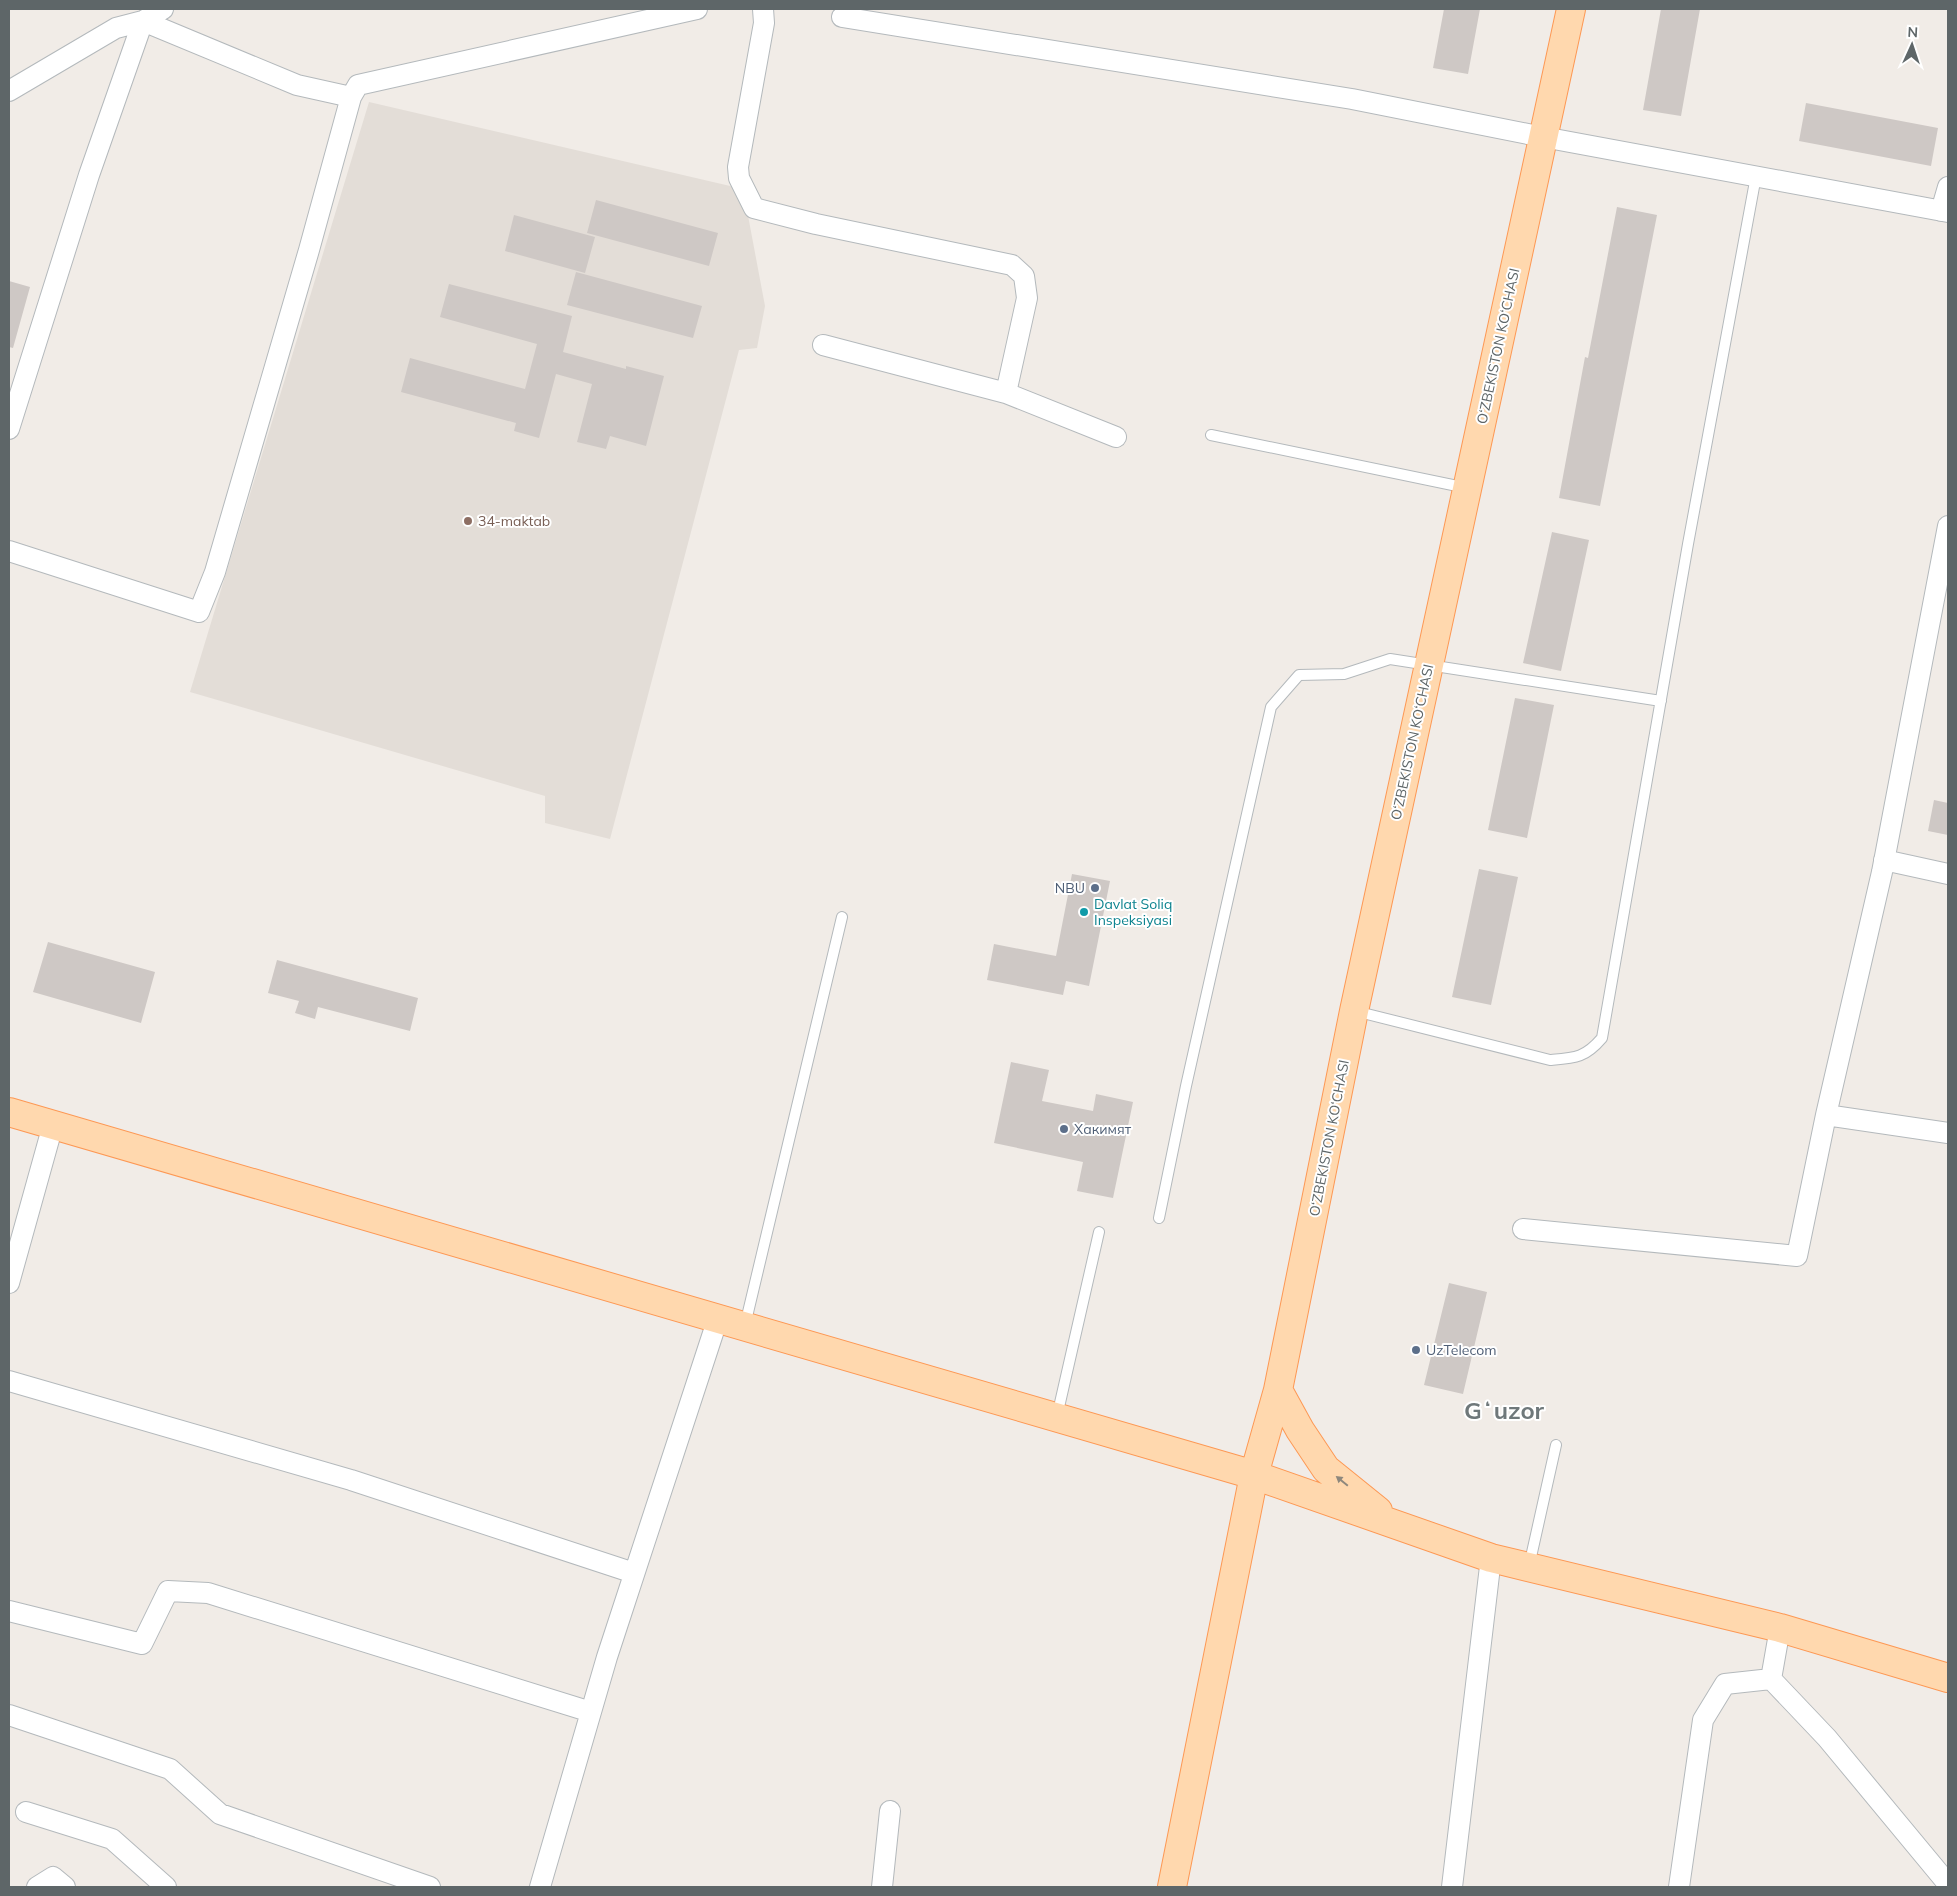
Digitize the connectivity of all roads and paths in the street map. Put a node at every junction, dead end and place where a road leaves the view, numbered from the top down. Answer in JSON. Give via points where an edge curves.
{"nodes":[{"id":1,"x":163,"y":9,"type":"edge"},
{"id":2,"x":697,"y":9,"type":"edge"},
{"id":3,"x":762,"y":9,"type":"edge"},
{"id":4,"x":1571,"y":9,"type":"edge"},
{"id":5,"x":842,"y":17,"type":"dead end"},
{"id":6,"x":143,"y":21,"type":"junction"},
{"id":7,"x":9,"y":91,"type":"edge"},
{"id":8,"x":351,"y":97,"type":"junction"},
{"id":9,"x":1543,"y":137,"type":"junction"},
{"id":10,"x":1756,"y":176,"type":"junction"},
{"id":11,"x":1948,"y":187,"type":"edge"},
{"id":12,"x":1944,"y":211,"type":"edge"},
{"id":13,"x":823,"y":345,"type":"dead end"},
{"id":14,"x":1006,"y":393,"type":"junction"},
{"id":15,"x":9,"y":429,"type":"edge"},
{"id":16,"x":1211,"y":435,"type":"dead end"},
{"id":17,"x":1116,"y":437,"type":"dead end"},
{"id":18,"x":1467,"y":488,"type":"junction"},
{"id":19,"x":1948,"y":526,"type":"edge"},
{"id":20,"x":9,"y":551,"type":"edge"},
{"id":21,"x":1429,"y":665,"type":"junction"},
{"id":22,"x":1661,"y":701,"type":"junction"},
{"id":23,"x":1884,"y":860,"type":"junction"},
{"id":24,"x":1948,"y":874,"type":"edge"},
{"id":25,"x":842,"y":917,"type":"dead end"},
{"id":26,"x":1354,"y":1011,"type":"junction"},
{"id":27,"x":9,"y":1112,"type":"edge"},
{"id":28,"x":1826,"y":1114,"type":"junction"},
{"id":29,"x":53,"y":1125,"type":"junction"},
{"id":30,"x":1948,"y":1133,"type":"edge"},
{"id":31,"x":1159,"y":1218,"type":"dead end"},
{"id":32,"x":1522,"y":1229,"type":"dead end"},
{"id":33,"x":1099,"y":1232,"type":"dead end"},
{"id":34,"x":9,"y":1283,"type":"edge"},
{"id":35,"x":718,"y":1318,"type":"junction"},
{"id":36,"x":745,"y":1326,"type":"junction"},
{"id":37,"x":9,"y":1381,"type":"edge"},
{"id":38,"x":1278,"y":1390,"type":"junction"},
{"id":39,"x":1057,"y":1417,"type":"junction"},
{"id":40,"x":1556,"y":1445,"type":"dead end"},
{"id":41,"x":1254,"y":1475,"type":"junction"},
{"id":42,"x":1393,"y":1523,"type":"junction"},
{"id":43,"x":1492,"y":1558,"type":"junction"},
{"id":44,"x":1529,"y":1567,"type":"junction"},
{"id":45,"x":634,"y":1573,"type":"junction"},
{"id":46,"x":9,"y":1611,"type":"edge"},
{"id":47,"x":1780,"y":1628,"type":"junction"},
{"id":48,"x":1948,"y":1678,"type":"edge"},
{"id":49,"x":1771,"y":1680,"type":"junction"},
{"id":50,"x":591,"y":1712,"type":"junction"},
{"id":51,"x":9,"y":1715,"type":"edge"},
{"id":52,"x":890,"y":1811,"type":"dead end"},
{"id":53,"x":26,"y":1812,"type":"dead end"},
{"id":54,"x":1946,"y":1885,"type":"edge"},
{"id":55,"x":37,"y":1887,"type":"edge"},
{"id":56,"x":65,"y":1887,"type":"edge"},
{"id":57,"x":166,"y":1887,"type":"edge"},
{"id":58,"x":430,"y":1887,"type":"edge"},
{"id":59,"x":540,"y":1887,"type":"edge"},
{"id":60,"x":882,"y":1887,"type":"edge"},
{"id":61,"x":1172,"y":1887,"type":"edge"},
{"id":62,"x":1452,"y":1887,"type":"edge"},
{"id":63,"x":1679,"y":1887,"type":"edge"}],
"edges":[{"from":1,"to":6,"type":"street"},
{"from":2,"to":8,"type":"street","via":[[358,85]]},
{"from":3,"to":14,"type":"street","via":[[764,23],[738,166],[739,178],[754,208],[1012,265],[1024,276],[1026,298]]},
{"from":4,"to":9,"type":"main road","name":"O‘ZBEKISTON KO‘CHASI"},
{"from":5,"to":9,"type":"street","via":[[1352,99]]},
{"from":6,"to":7,"type":"street","via":[[116,28]]},
{"from":6,"to":8,"type":"street","via":[[297,86]]},
{"from":6,"to":15,"type":"street","via":[[89,175]]},
{"from":8,"to":20,"type":"street","via":[[218,563],[199,612]]},
{"from":9,"to":10,"type":"street"},
{"from":9,"to":18,"type":"main road","name":"O‘ZBEKISTON KO‘CHASI"},
{"from":10,"to":12,"type":"street"},
{"from":10,"to":22,"type":"lane"},
{"from":11,"to":12,"type":"street"},
{"from":13,"to":14,"type":"street"},
{"from":14,"to":17,"type":"street"},
{"from":16,"to":18,"type":"lane"},
{"from":18,"to":21,"type":"main road","name":"O‘ZBEKISTON KO‘CHASI"},
{"from":19,"to":23,"type":"street"},
{"from":21,"to":22,"type":"lane"},
{"from":21,"to":26,"type":"main road","name":"O‘ZBEKISTON KO‘CHASI"},
{"from":21,"to":31,"type":"lane","via":[[1390,659],[1344,674],[1298,675],[1271,707]]},
{"from":22,"to":26,"type":"lane","via":[[1602,1038],[1592,1050],[1579,1058],[1550,1060]]},
{"from":23,"to":24,"type":"street"},
{"from":23,"to":28,"type":"street"},
{"from":25,"to":36,"type":"lane"},
{"from":26,"to":38,"type":"main road","name":"O‘ZBEKISTON KO‘CHASI"},
{"from":27,"to":29,"type":"main road"},
{"from":28,"to":30,"type":"street"},
{"from":28,"to":32,"type":"street","via":[[1797,1256]]},
{"from":29,"to":34,"type":"street"},
{"from":29,"to":35,"type":"main road"},
{"from":33,"to":39,"type":"lane"},
{"from":35,"to":36,"type":"main road"},
{"from":35,"to":45,"type":"street"},
{"from":36,"to":39,"type":"main road"},
{"from":37,"to":45,"type":"street","via":[[351,1480]]},
{"from":38,"to":41,"type":"main road","name":"O‘ZBEKISTON KO‘CHASI"},
{"from":42,"to":38,"type":"main road","one_way":true,"via":[[1326,1469]]},
{"from":39,"to":41,"type":"main road"},
{"from":40,"to":44,"type":"lane"},
{"from":41,"to":42,"type":"main road"},
{"from":41,"to":61,"type":"main road","name":"O‘ZBEKISTON KO‘CHASI"},
{"from":42,"to":43,"type":"main road"},
{"from":43,"to":44,"type":"main road"},
{"from":43,"to":62,"type":"street"},
{"from":44,"to":47,"type":"main road"},
{"from":45,"to":50,"type":"street"},
{"from":46,"to":50,"type":"street","via":[[142,1644],[168,1591],[208,1593]]},
{"from":47,"to":48,"type":"main road"},
{"from":47,"to":49,"type":"street"},
{"from":49,"to":54,"type":"street","via":[[1827,1738]]},
{"from":49,"to":63,"type":"street","via":[[1725,1684],[1703,1720]]},
{"from":50,"to":59,"type":"street"},
{"from":51,"to":58,"type":"street","via":[[170,1769],[220,1814]]},
{"from":52,"to":60,"type":"street"},
{"from":53,"to":57,"type":"street","via":[[112,1840]]},
{"from":55,"to":56,"type":"street","via":[[53,1877]]}]}
